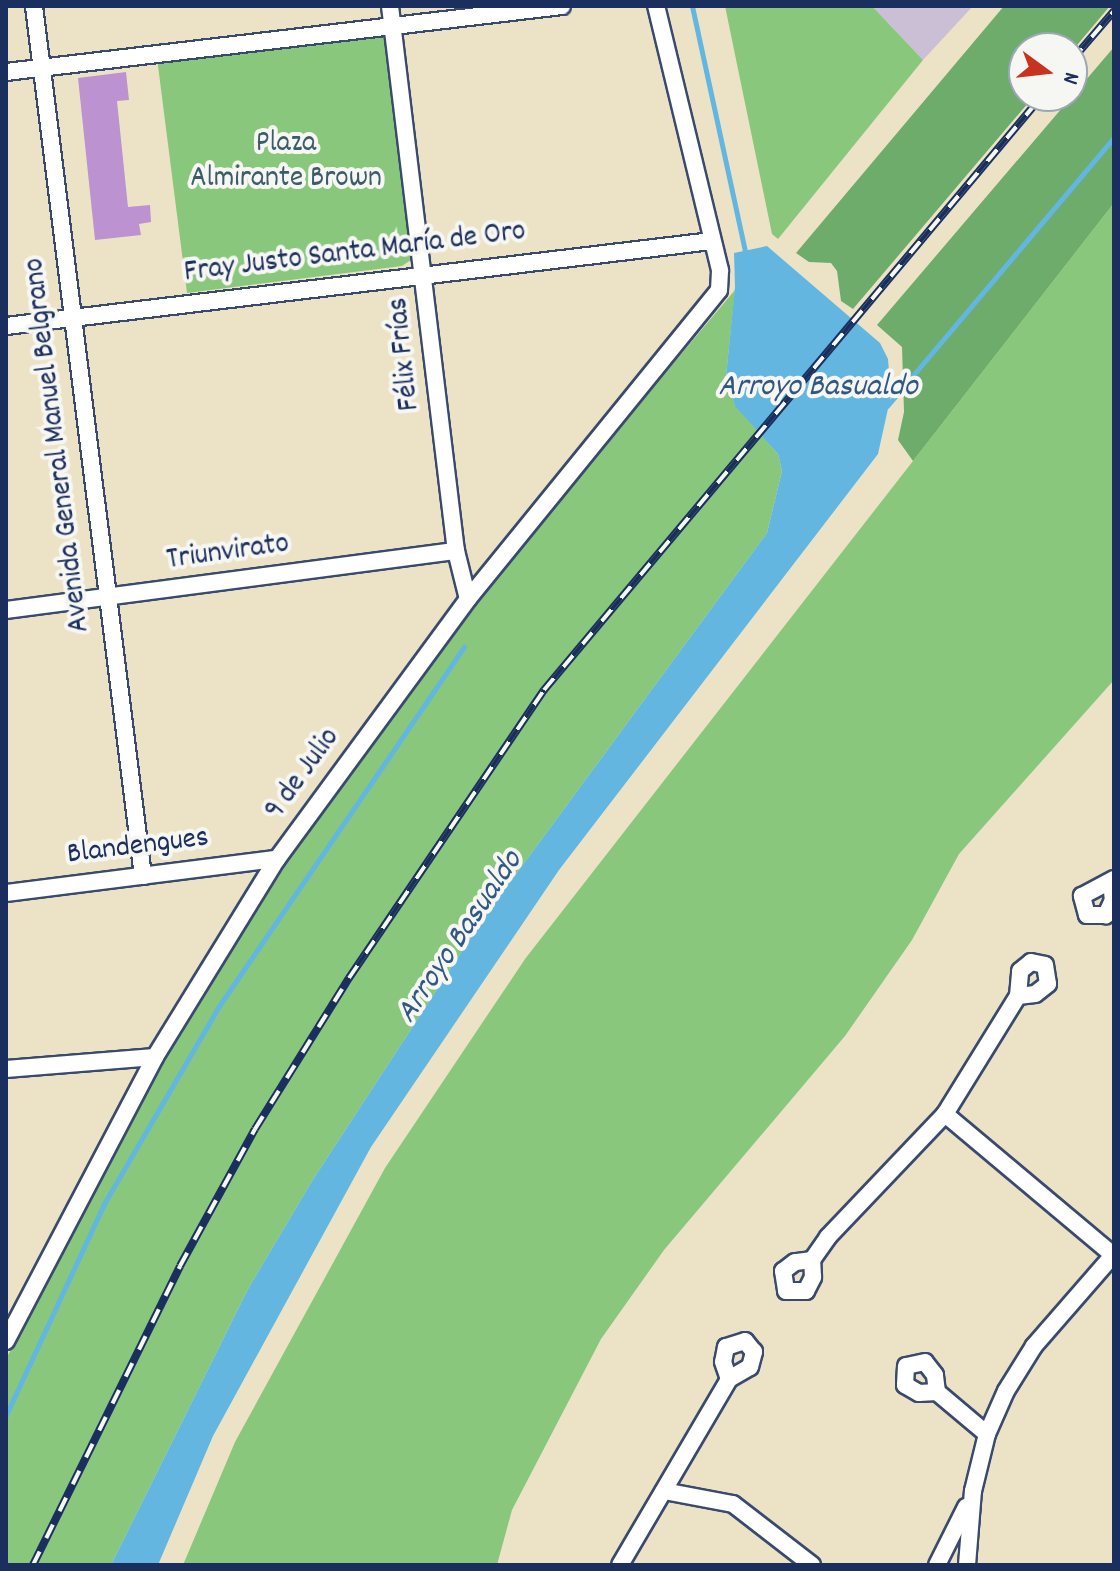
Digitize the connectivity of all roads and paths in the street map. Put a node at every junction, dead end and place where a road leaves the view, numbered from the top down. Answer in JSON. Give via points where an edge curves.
{"nodes":[{"id":1,"x":34,"y":6,"type":"edge"},
{"id":2,"x":390,"y":6,"type":"edge"},
{"id":3,"x":562,"y":6,"type":"edge"},
{"id":4,"x":656,"y":6,"type":"edge"},
{"id":5,"x":393,"y":27,"type":"junction"},
{"id":6,"x":42,"y":67,"type":"junction"},
{"id":7,"x":6,"y":72,"type":"edge"},
{"id":8,"x":711,"y":241,"type":"junction"},
{"id":9,"x":425,"y":273,"type":"junction"},
{"id":10,"x":72,"y":317,"type":"junction"},
{"id":11,"x":6,"y":326,"type":"edge"},
{"id":12,"x":456,"y":551,"type":"junction"},
{"id":13,"x":106,"y":598,"type":"junction"},
{"id":14,"x":468,"y":599,"type":"junction"},
{"id":15,"x":6,"y":610,"type":"edge"},
{"id":16,"x":277,"y":859,"type":"junction"},
{"id":17,"x":143,"y":876,"type":"junction"},
{"id":18,"x":6,"y":893,"type":"edge"},
{"id":19,"x":1018,"y":996,"type":"dead end"},
{"id":20,"x":155,"y":1057,"type":"junction"},
{"id":21,"x":6,"y":1069,"type":"edge"},
{"id":22,"x":945,"y":1114,"type":"junction"},
{"id":23,"x":1114,"y":1255,"type":"edge"},
{"id":24,"x":812,"y":1260,"type":"dead end"},
{"id":25,"x":6,"y":1341,"type":"edge"},
{"id":26,"x":729,"y":1379,"type":"dead end"},
{"id":27,"x":937,"y":1392,"type":"dead end"},
{"id":28,"x":987,"y":1434,"type":"junction"},
{"id":29,"x":664,"y":1491,"type":"junction"},
{"id":30,"x":973,"y":1491,"type":"junction"},
{"id":31,"x":620,"y":1565,"type":"edge"},
{"id":32,"x":812,"y":1565,"type":"edge"},
{"id":33,"x":937,"y":1565,"type":"edge"},
{"id":34,"x":967,"y":1565,"type":"edge"}],
"edges":[{"from":1,"to":6,"type":"street","name":"Avenida General Manuel Belgrano"},
{"from":2,"to":5,"type":"street","name":"Félix Frías"},
{"from":3,"to":5,"type":"street"},
{"from":4,"to":8,"type":"street"},
{"from":5,"to":6,"type":"street"},
{"from":5,"to":9,"type":"street","name":"Félix Frías"},
{"from":6,"to":7,"type":"street"},
{"from":6,"to":10,"type":"street","name":"Avenida General Manuel Belgrano"},
{"from":8,"to":9,"type":"street","name":"Fray Justo Santa María de Oro"},
{"from":8,"to":14,"type":"street","name":"9 de Julio","via":[[720,270],[719,290]]},
{"from":9,"to":10,"type":"street","name":"Fray Justo Santa María de Oro"},
{"from":9,"to":12,"type":"street","name":"Félix Frías"},
{"from":10,"to":11,"type":"street","name":"Fray Justo Santa María de Oro"},
{"from":10,"to":13,"type":"street","name":"Avenida General Manuel Belgrano"},
{"from":12,"to":13,"type":"street","name":"Triunvirato"},
{"from":12,"to":14,"type":"street","name":"Félix Frías"},
{"from":13,"to":15,"type":"street","name":"Triunvirato"},
{"from":13,"to":17,"type":"street","name":"Avenida General Manuel Belgrano"},
{"from":14,"to":16,"type":"street","name":"9 de Julio"},
{"from":16,"to":17,"type":"street","name":"Blandengues"},
{"from":16,"to":20,"type":"street","name":"9 de Julio"},
{"from":17,"to":18,"type":"street","name":"Blandengues"},
{"from":19,"to":22,"type":"street"},
{"from":20,"to":21,"type":"street"},
{"from":20,"to":25,"type":"street","name":"9 de Julio"},
{"from":22,"to":23,"type":"street"},
{"from":22,"to":24,"type":"street","via":[[845,1217]]},
{"from":23,"to":28,"type":"street","via":[[1020,1366]]},
{"from":26,"to":29,"type":"street"},
{"from":27,"to":28,"type":"street"},
{"from":28,"to":30,"type":"street"},
{"from":29,"to":31,"type":"street"},
{"from":29,"to":32,"type":"street","via":[[733,1504]]},
{"from":30,"to":33,"type":"street"},
{"from":30,"to":34,"type":"street"}]}
